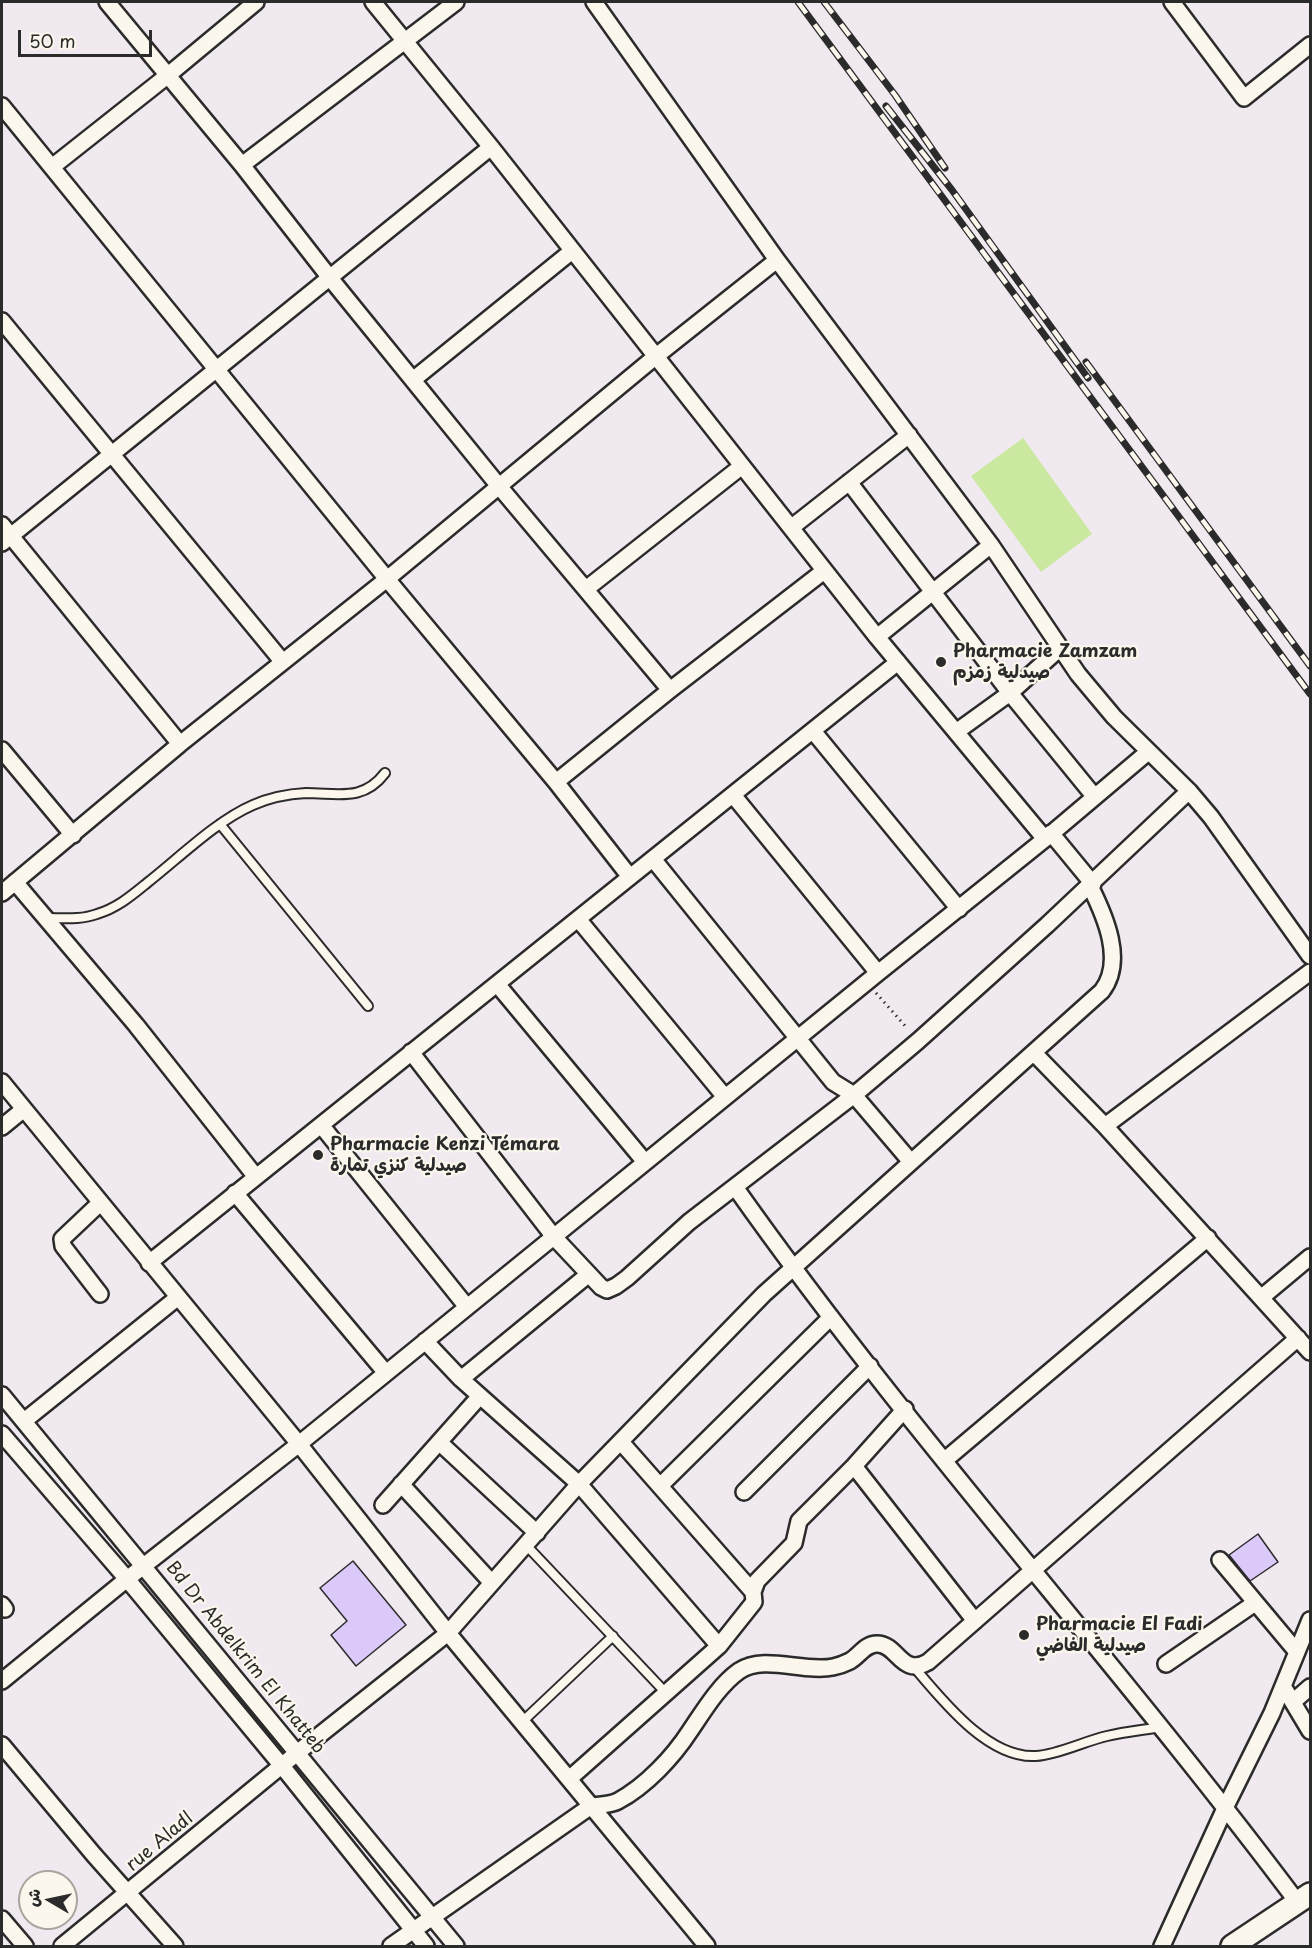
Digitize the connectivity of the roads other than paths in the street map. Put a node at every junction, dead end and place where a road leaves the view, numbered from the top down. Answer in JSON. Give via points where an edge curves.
{"nodes":[{"id":1,"x":107,"y":2,"type":"edge"},
{"id":2,"x":256,"y":2,"type":"edge"},
{"id":3,"x":373,"y":2,"type":"edge"},
{"id":4,"x":456,"y":2,"type":"edge"},
{"id":5,"x":594,"y":2,"type":"edge"},
{"id":6,"x":1172,"y":2,"type":"edge"},
{"id":7,"x":404,"y":41,"type":"junction"},
{"id":8,"x":1311,"y":45,"type":"edge"},
{"id":9,"x":167,"y":76,"type":"junction"},
{"id":10,"x":2,"y":106,"type":"edge"},
{"id":11,"x":491,"y":147,"type":"junction"},
{"id":12,"x":242,"y":165,"type":"junction"},
{"id":13,"x":52,"y":167,"type":"junction"},
{"id":14,"x":572,"y":251,"type":"junction"},
{"id":15,"x":777,"y":260,"type":"junction"},
{"id":16,"x":330,"y":278,"type":"junction"},
{"id":17,"x":2,"y":321,"type":"edge"},
{"id":18,"x":655,"y":357,"type":"junction"},
{"id":19,"x":216,"y":369,"type":"junction"},
{"id":20,"x":414,"y":379,"type":"junction"},
{"id":21,"x":909,"y":435,"type":"junction"},
{"id":22,"x":111,"y":455,"type":"junction"},
{"id":23,"x":742,"y":466,"type":"junction"},
{"id":24,"x":849,"y":482,"type":"junction"},
{"id":25,"x":498,"y":485,"type":"junction"},
{"id":26,"x":792,"y":527,"type":"junction"},
{"id":27,"x":4,"y":535,"type":"edge"},
{"id":28,"x":991,"y":545,"type":"junction"},
{"id":29,"x":824,"y":571,"type":"junction"},
{"id":30,"x":387,"y":579,"type":"junction"},
{"id":31,"x":586,"y":589,"type":"junction"},
{"id":32,"x":933,"y":592,"type":"junction"},
{"id":33,"x":877,"y":637,"type":"junction"},
{"id":34,"x":1060,"y":648,"type":"junction"},
{"id":35,"x":282,"y":661,"type":"junction"},
{"id":36,"x":898,"y":662,"type":"junction"},
{"id":37,"x":670,"y":690,"type":"junction"},
{"id":38,"x":1011,"y":693,"type":"junction"},
{"id":39,"x":813,"y":731,"type":"junction"},
{"id":40,"x":956,"y":732,"type":"junction"},
{"id":41,"x":180,"y":744,"type":"junction"},
{"id":42,"x":2,"y":750,"type":"edge"},
{"id":43,"x":1148,"y":752,"type":"junction"},
{"id":44,"x":385,"y":773,"type":"dead end"},
{"id":45,"x":556,"y":782,"type":"junction"},
{"id":46,"x":1188,"y":791,"type":"junction"},
{"id":47,"x":733,"y":795,"type":"junction"},
{"id":48,"x":1094,"y":796,"type":"junction"},
{"id":49,"x":220,"y":824,"type":"junction"},
{"id":50,"x":73,"y":835,"type":"junction"},
{"id":51,"x":1048,"y":836,"type":"junction"},
{"id":52,"x":653,"y":859,"type":"junction"},
{"id":53,"x":630,"y":877,"type":"junction"},
{"id":54,"x":15,"y":882,"type":"junction"},
{"id":55,"x":1091,"y":885,"type":"junction"},
{"id":56,"x":2,"y":893,"type":"edge"},
{"id":57,"x":959,"y":909,"type":"junction"},
{"id":58,"x":46,"y":918,"type":"junction"},
{"id":59,"x":578,"y":919,"type":"junction"},
{"id":60,"x":1311,"y":956,"type":"edge"},
{"id":61,"x":1311,"y":972,"type":"edge"},
{"id":62,"x":872,"y":977,"type":"junction"},
{"id":63,"x":497,"y":984,"type":"junction"},
{"id":64,"x":368,"y":1006,"type":"dead end"},
{"id":65,"x":798,"y":1037,"type":"junction"},
{"id":66,"x":411,"y":1052,"type":"junction"},
{"id":67,"x":1034,"y":1053,"type":"junction"},
{"id":68,"x":2,"y":1082,"type":"edge"},
{"id":69,"x":854,"y":1095,"type":"junction"},
{"id":70,"x":725,"y":1097,"type":"junction"},
{"id":71,"x":24,"y":1109,"type":"junction"},
{"id":72,"x":321,"y":1125,"type":"junction"},
{"id":73,"x":1104,"y":1126,"type":"junction"},
{"id":74,"x":2,"y":1127,"type":"edge"},
{"id":75,"x":645,"y":1162,"type":"junction"},
{"id":76,"x":911,"y":1162,"type":"junction"},
{"id":77,"x":256,"y":1177,"type":"junction"},
{"id":78,"x":735,"y":1187,"type":"junction"},
{"id":79,"x":235,"y":1193,"type":"junction"},
{"id":80,"x":100,"y":1203,"type":"junction"},
{"id":81,"x":554,"y":1237,"type":"junction"},
{"id":82,"x":1208,"y":1238,"type":"junction"},
{"id":83,"x":1311,"y":1257,"type":"edge"},
{"id":84,"x":149,"y":1263,"type":"junction"},
{"id":85,"x":792,"y":1268,"type":"junction"},
{"id":86,"x":589,"y":1274,"type":"junction"},
{"id":87,"x":100,"y":1294,"type":"dead end"},
{"id":88,"x":1262,"y":1297,"type":"junction"},
{"id":89,"x":177,"y":1298,"type":"junction"},
{"id":90,"x":467,"y":1307,"type":"junction"},
{"id":91,"x":831,"y":1317,"type":"junction"},
{"id":92,"x":1298,"y":1338,"type":"junction"},
{"id":93,"x":425,"y":1341,"type":"junction"},
{"id":94,"x":1311,"y":1352,"type":"edge"},
{"id":95,"x":870,"y":1366,"type":"junction"},
{"id":96,"x":386,"y":1373,"type":"junction"},
{"id":97,"x":461,"y":1379,"type":"junction"},
{"id":98,"x":2,"y":1395,"type":"edge"},
{"id":99,"x":480,"y":1396,"type":"junction"},
{"id":100,"x":904,"y":1409,"type":"junction"},
{"id":101,"x":24,"y":1421,"type":"junction"},
{"id":102,"x":2,"y":1434,"type":"edge"},
{"id":103,"x":439,"y":1442,"type":"junction"},
{"id":104,"x":621,"y":1442,"type":"junction"},
{"id":105,"x":298,"y":1444,"type":"junction"},
{"id":106,"x":945,"y":1460,"type":"junction"},
{"id":107,"x":854,"y":1466,"type":"junction"},
{"id":108,"x":401,"y":1484,"type":"junction"},
{"id":109,"x":579,"y":1485,"type":"junction"},
{"id":110,"x":660,"y":1486,"type":"junction"},
{"id":111,"x":744,"y":1492,"type":"dead end"},
{"id":112,"x":383,"y":1505,"type":"dead end"},
{"id":113,"x":537,"y":1533,"type":"junction"},
{"id":114,"x":526,"y":1545,"type":"junction"},
{"id":115,"x":1220,"y":1560,"type":"dead end"},
{"id":116,"x":144,"y":1566,"type":"junction"},
{"id":117,"x":1033,"y":1571,"type":"junction"},
{"id":118,"x":127,"y":1578,"type":"junction"},
{"id":119,"x":492,"y":1583,"type":"junction"},
{"id":120,"x":753,"y":1592,"type":"junction"},
{"id":121,"x":1256,"y":1603,"type":"junction"},
{"id":122,"x":1311,"y":1620,"type":"edge"},
{"id":123,"x":975,"y":1621,"type":"junction"},
{"id":124,"x":448,"y":1633,"type":"junction"},
{"id":125,"x":613,"y":1636,"type":"junction"},
{"id":126,"x":719,"y":1646,"type":"junction"},
{"id":127,"x":1297,"y":1652,"type":"junction"},
{"id":128,"x":1166,"y":1664,"type":"dead end"},
{"id":129,"x":914,"y":1666,"type":"junction"},
{"id":130,"x":2,"y":1682,"type":"edge"},
{"id":131,"x":1283,"y":1686,"type":"junction"},
{"id":132,"x":1311,"y":1687,"type":"edge"},
{"id":133,"x":666,"y":1693,"type":"junction"},
{"id":134,"x":1294,"y":1701,"type":"junction"},
{"id":135,"x":522,"y":1722,"type":"junction"},
{"id":136,"x":1161,"y":1727,"type":"junction"},
{"id":137,"x":1311,"y":1731,"type":"edge"},
{"id":138,"x":2,"y":1745,"type":"edge"},
{"id":139,"x":297,"y":1753,"type":"junction"},
{"id":140,"x":282,"y":1766,"type":"junction"},
{"id":141,"x":569,"y":1779,"type":"junction"},
{"id":142,"x":591,"y":1806,"type":"junction"},
{"id":143,"x":1226,"y":1806,"type":"junction"},
{"id":144,"x":128,"y":1893,"type":"junction"},
{"id":145,"x":1306,"y":1900,"type":"edge"},
{"id":146,"x":432,"y":1917,"type":"junction"},
{"id":147,"x":2,"y":1919,"type":"edge"},
{"id":148,"x":413,"y":1931,"type":"junction"},
{"id":149,"x":25,"y":1947,"type":"edge"},
{"id":150,"x":62,"y":1947,"type":"edge"},
{"id":151,"x":175,"y":1947,"type":"edge"},
{"id":152,"x":391,"y":1947,"type":"edge"},
{"id":153,"x":426,"y":1947,"type":"edge"},
{"id":154,"x":456,"y":1947,"type":"edge"},
{"id":155,"x":707,"y":1947,"type":"edge"},
{"id":156,"x":1162,"y":1947,"type":"edge"},
{"id":157,"x":1232,"y":1947,"type":"edge"}],
"edges":[{"from":1,"to":9,"type":"street"},
{"from":2,"to":9,"type":"street"},
{"from":3,"to":7,"type":"street","name":"rue Aladl"},
{"from":4,"to":7,"type":"street"},
{"from":5,"to":15,"type":"street"},
{"from":6,"to":8,"type":"street","via":[[1244,98]]},
{"from":7,"to":11,"type":"street","name":"rue Aladl"},
{"from":7,"to":12,"type":"street"},
{"from":9,"to":12,"type":"street"},
{"from":9,"to":13,"type":"street"},
{"from":10,"to":13,"type":"street"},
{"from":11,"to":14,"type":"street","name":"rue Aladl"},
{"from":11,"to":16,"type":"street"},
{"from":12,"to":16,"type":"street"},
{"from":13,"to":19,"type":"street"},
{"from":14,"to":18,"type":"street","name":"rue Aladl"},
{"from":14,"to":20,"type":"street"},
{"from":15,"to":18,"type":"street"},
{"from":15,"to":21,"type":"street"},
{"from":16,"to":19,"type":"street"},
{"from":16,"to":20,"type":"street"},
{"from":17,"to":22,"type":"street"},
{"from":18,"to":23,"type":"street","name":"rue Aladl"},
{"from":18,"to":25,"type":"street"},
{"from":19,"to":22,"type":"street"},
{"from":19,"to":30,"type":"street"},
{"from":20,"to":25,"type":"street"},
{"from":21,"to":24,"type":"street"},
{"from":21,"to":28,"type":"street"},
{"from":22,"to":27,"type":"street"},
{"from":22,"to":35,"type":"street"},
{"from":23,"to":26,"type":"street","name":"rue Aladl"},
{"from":23,"to":31,"type":"street"},
{"from":24,"to":26,"type":"street"},
{"from":24,"to":32,"type":"street"},
{"from":25,"to":30,"type":"street"},
{"from":25,"to":31,"type":"street"},
{"from":26,"to":29,"type":"street","name":"rue Aladl"},
{"from":27,"to":41,"type":"street"},
{"from":28,"to":32,"type":"street"},
{"from":28,"to":34,"type":"street"},
{"from":29,"to":33,"type":"street","name":"rue Aladl"},
{"from":29,"to":37,"type":"street"},
{"from":30,"to":35,"type":"street"},
{"from":30,"to":45,"type":"street"},
{"from":31,"to":37,"type":"street"},
{"from":32,"to":33,"type":"street"},
{"from":32,"to":38,"type":"street"},
{"from":33,"to":36,"type":"street","name":"rue Aladl"},
{"from":34,"to":38,"type":"street"},
{"from":34,"to":43,"type":"street","via":[[1078,674]]},
{"from":35,"to":41,"type":"street"},
{"from":36,"to":39,"type":"street"},
{"from":36,"to":40,"type":"street","name":"rue Aladl"},
{"from":37,"to":45,"type":"street"},
{"from":38,"to":40,"type":"street"},
{"from":38,"to":48,"type":"street"},
{"from":39,"to":47,"type":"street"},
{"from":39,"to":57,"type":"street"},
{"from":40,"to":51,"type":"street","name":"rue Aladl"},
{"from":41,"to":50,"type":"street"},
{"from":42,"to":50,"type":"street"},
{"from":43,"to":46,"type":"street"},
{"from":43,"to":48,"type":"street"},
{"from":44,"to":49,"type":"lane","via":[[365,791],[272,796]]},
{"from":45,"to":53,"type":"street"},
{"from":46,"to":55,"type":"street"},
{"from":46,"to":60,"type":"street","via":[[1224,834]]},
{"from":47,"to":52,"type":"street"},
{"from":47,"to":62,"type":"street"},
{"from":48,"to":51,"type":"street"},
{"from":49,"to":58,"type":"lane","via":[[122,904],[96,915]]},
{"from":49,"to":64,"type":"lane"},
{"from":50,"to":54,"type":"street"},
{"from":51,"to":55,"type":"street","name":"rue Aladl"},
{"from":51,"to":57,"type":"street"},
{"from":52,"to":53,"type":"street"},
{"from":52,"to":65,"type":"street"},
{"from":53,"to":59,"type":"street"},
{"from":54,"to":56,"type":"street"},
{"from":54,"to":58,"type":"street"},
{"from":55,"to":67,"type":"street","name":"rue Aladl","via":[[1111,943],[1111,975],[1102,991]]},
{"from":55,"to":69,"type":"street"},
{"from":57,"to":62,"type":"street"},
{"from":58,"to":77,"type":"street"},
{"from":59,"to":63,"type":"street"},
{"from":59,"to":70,"type":"street"},
{"from":61,"to":73,"type":"street"},
{"from":62,"to":65,"type":"street"},
{"from":63,"to":66,"type":"street"},
{"from":63,"to":75,"type":"street"},
{"from":65,"to":69,"type":"street","via":[[833,1082]]},
{"from":65,"to":70,"type":"street"},
{"from":66,"to":72,"type":"street"},
{"from":66,"to":81,"type":"street"},
{"from":67,"to":73,"type":"street"},
{"from":67,"to":76,"type":"street","name":"rue Aladl"},
{"from":68,"to":71,"type":"street"},
{"from":69,"to":76,"type":"street"},
{"from":69,"to":78,"type":"street"},
{"from":70,"to":75,"type":"street"},
{"from":71,"to":74,"type":"street"},
{"from":71,"to":80,"type":"street"},
{"from":72,"to":77,"type":"street"},
{"from":72,"to":90,"type":"street"},
{"from":73,"to":82,"type":"street"},
{"from":75,"to":81,"type":"street"},
{"from":76,"to":85,"type":"street","name":"rue Aladl"},
{"from":77,"to":79,"type":"street"},
{"from":78,"to":85,"type":"street"},
{"from":78,"to":86,"type":"street","via":[[616,1286],[607,1290]]},
{"from":79,"to":84,"type":"street"},
{"from":79,"to":96,"type":"street"},
{"from":80,"to":84,"type":"street"},
{"from":80,"to":87,"type":"street","via":[[62,1239],[63,1246]]},
{"from":81,"to":86,"type":"street"},
{"from":81,"to":90,"type":"street"},
{"from":82,"to":88,"type":"street"},
{"from":82,"to":106,"type":"street"},
{"from":83,"to":88,"type":"street"},
{"from":84,"to":89,"type":"street"},
{"from":85,"to":91,"type":"street"},
{"from":85,"to":104,"type":"street","name":"rue Aladl"},
{"from":86,"to":97,"type":"street"},
{"from":88,"to":92,"type":"street"},
{"from":89,"to":101,"type":"street"},
{"from":89,"to":105,"type":"street"},
{"from":90,"to":93,"type":"street"},
{"from":91,"to":95,"type":"street"},
{"from":91,"to":110,"type":"street"},
{"from":92,"to":94,"type":"street"},
{"from":92,"to":117,"type":"street"},
{"from":93,"to":96,"type":"street"},
{"from":93,"to":97,"type":"street"},
{"from":95,"to":100,"type":"street"},
{"from":95,"to":111,"type":"street"},
{"from":96,"to":105,"type":"street"},
{"from":97,"to":99,"type":"street"},
{"from":98,"to":101,"type":"street","name":"Bd Dr Abdelkrim El Khatteb"},
{"from":99,"to":103,"type":"street"},
{"from":99,"to":109,"type":"street"},
{"from":100,"to":106,"type":"street"},
{"from":100,"to":107,"type":"street"},
{"from":101,"to":116,"type":"street","name":"Bd Dr Abdelkrim El Khatteb"},
{"from":102,"to":118,"type":"street"},
{"from":103,"to":108,"type":"street"},
{"from":103,"to":113,"type":"street"},
{"from":104,"to":109,"type":"street","name":"rue Aladl"},
{"from":104,"to":110,"type":"street"},
{"from":105,"to":116,"type":"street"},
{"from":105,"to":124,"type":"street"},
{"from":106,"to":117,"type":"street"},
{"from":107,"to":120,"type":"street","via":[[799,1521],[794,1543],[757,1581]]},
{"from":107,"to":123,"type":"street"},
{"from":108,"to":112,"type":"street"},
{"from":108,"to":119,"type":"street"},
{"from":109,"to":113,"type":"street","name":"rue Aladl"},
{"from":109,"to":126,"type":"street"},
{"from":110,"to":120,"type":"street"},
{"from":113,"to":114,"type":"street","name":"rue Aladl"},
{"from":114,"to":119,"type":"street","name":"rue Aladl"},
{"from":114,"to":125,"type":"lane"},
{"from":115,"to":121,"type":"street"},
{"from":116,"to":118,"type":"street"},
{"from":116,"to":139,"type":"street","name":"Bd Dr Abdelkrim El Khatteb"},
{"from":117,"to":123,"type":"street"},
{"from":117,"to":136,"type":"street"},
{"from":118,"to":130,"type":"street"},
{"from":118,"to":140,"type":"street"},
{"from":119,"to":124,"type":"street","name":"rue Aladl"},
{"from":120,"to":126,"type":"street","via":[[754,1602]]},
{"from":121,"to":127,"type":"street"},
{"from":121,"to":128,"type":"street"},
{"from":122,"to":127,"type":"street"},
{"from":123,"to":129,"type":"street","via":[[928,1662]]},
{"from":124,"to":135,"type":"street"},
{"from":124,"to":139,"type":"street","name":"rue Aladl"},
{"from":125,"to":133,"type":"lane"},
{"from":125,"to":135,"type":"lane"},
{"from":126,"to":133,"type":"street"},
{"from":127,"to":131,"type":"street"},
{"from":129,"to":136,"type":"lane","via":[[980,1735],[1015,1753],[1036,1756],[1106,1736]]},
{"from":129,"to":142,"type":"street","via":[[879,1644],[870,1645],[851,1660],[832,1667],[759,1663],[739,1671],[715,1695],[678,1748],[645,1781],[616,1802]]},
{"from":131,"to":134,"type":"street"},
{"from":131,"to":143,"type":"street"},
{"from":132,"to":134,"type":"street"},
{"from":133,"to":141,"type":"street"},
{"from":134,"to":137,"type":"street"},
{"from":135,"to":141,"type":"street"},
{"from":136,"to":143,"type":"street"},
{"from":138,"to":144,"type":"street"},
{"from":139,"to":140,"type":"street","name":"rue Aladl"},
{"from":139,"to":146,"type":"street","name":"Bd Dr Abdelkrim El Khatteb"},
{"from":140,"to":144,"type":"street","name":"rue Aladl"},
{"from":140,"to":148,"type":"street"},
{"from":141,"to":142,"type":"street"},
{"from":142,"to":146,"type":"street"},
{"from":142,"to":155,"type":"street"},
{"from":143,"to":145,"type":"street"},
{"from":143,"to":156,"type":"street"},
{"from":144,"to":150,"type":"street","name":"rue Aladl"},
{"from":144,"to":151,"type":"street"},
{"from":145,"to":157,"type":"main road"},
{"from":146,"to":148,"type":"street"},
{"from":146,"to":154,"type":"street","name":"Bd Dr Abdelkrim El Khatteb"},
{"from":147,"to":149,"type":"street"},
{"from":148,"to":152,"type":"street"},
{"from":148,"to":153,"type":"street"}]}
